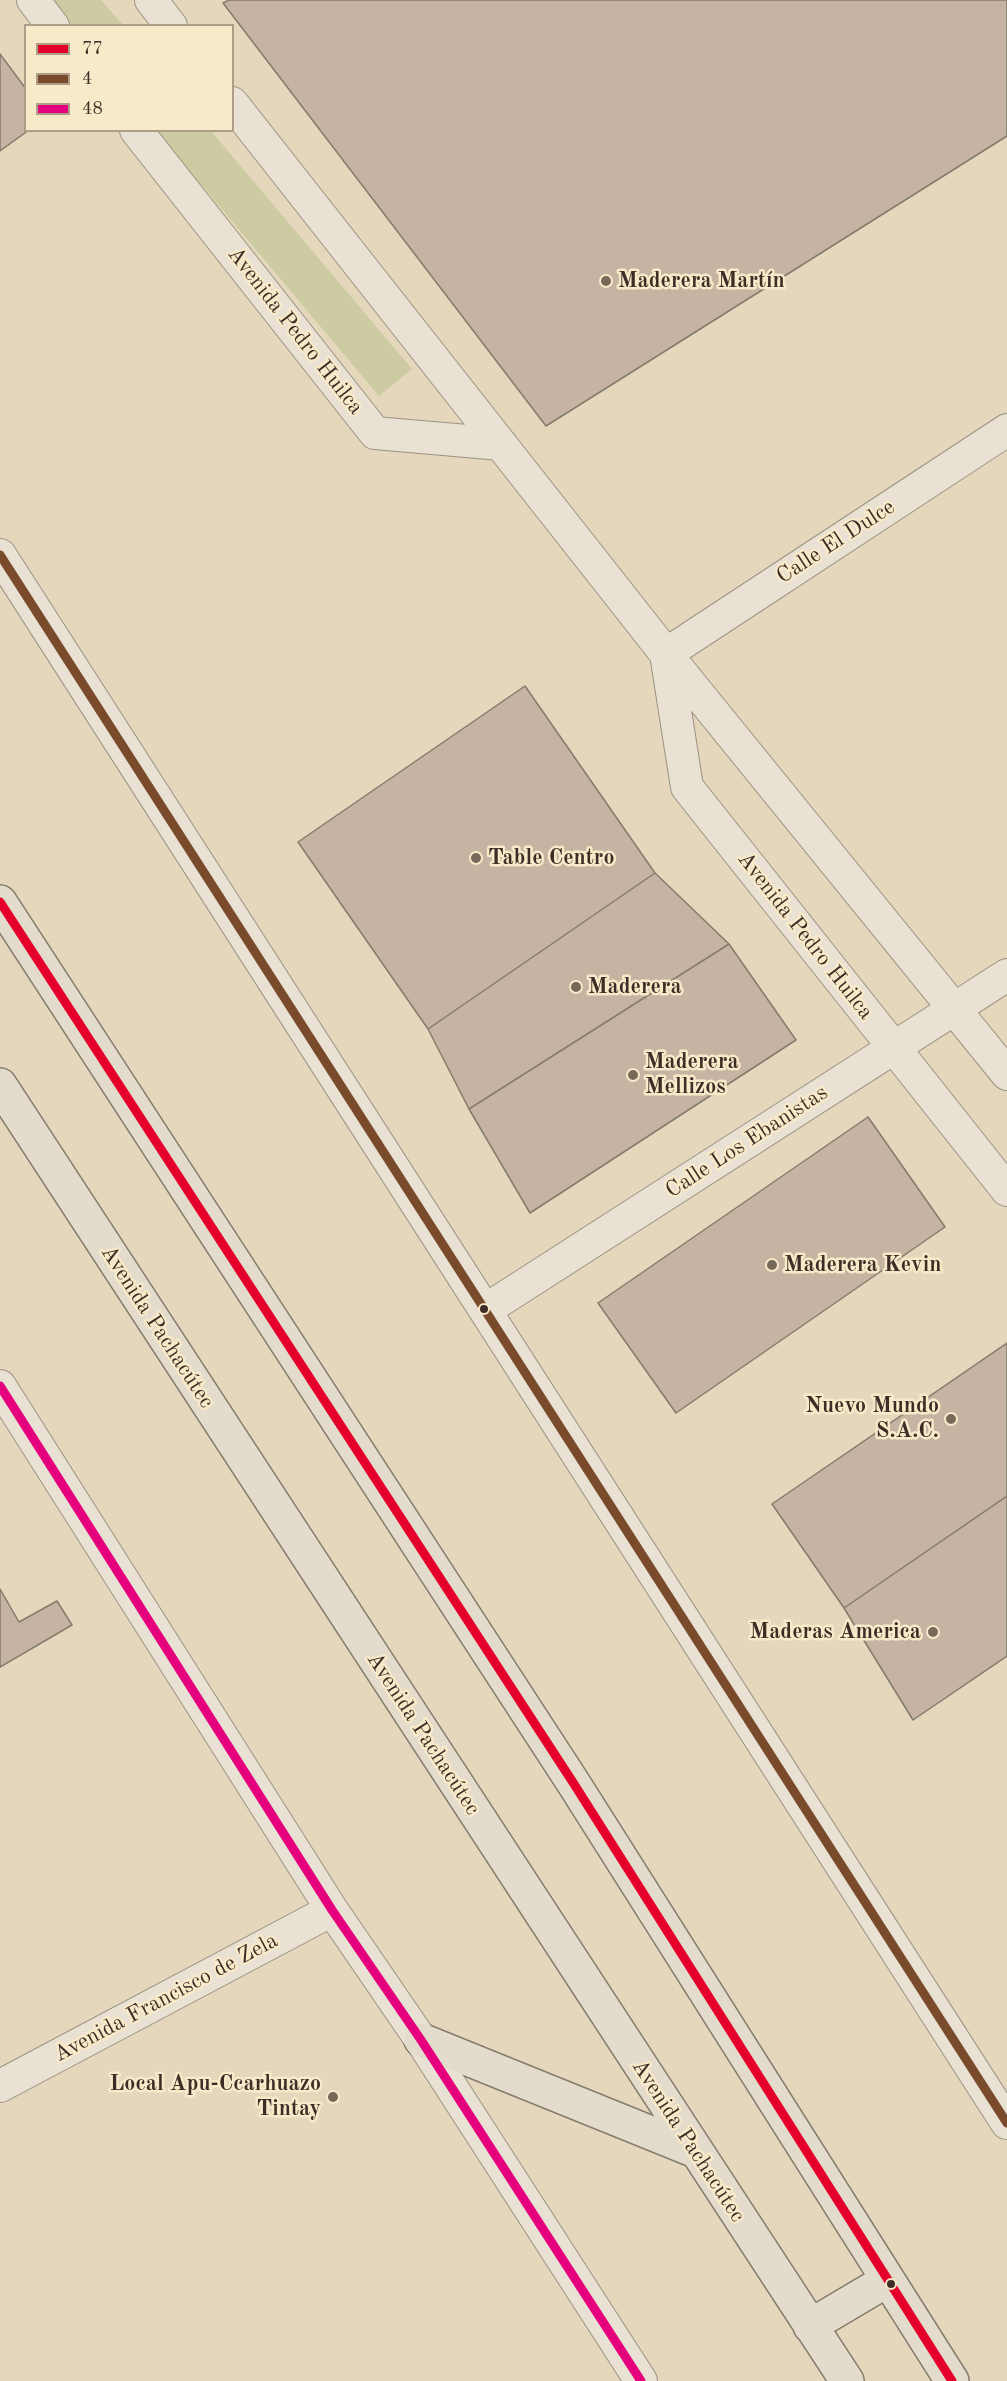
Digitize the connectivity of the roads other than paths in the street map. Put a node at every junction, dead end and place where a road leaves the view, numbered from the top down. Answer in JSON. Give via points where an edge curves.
{"nodes":[{"id":1,"x":33,"y":0,"type":"edge"},
{"id":2,"x":151,"y":0,"type":"edge"},
{"id":3,"x":51,"y":24,"type":"edge"},
{"id":4,"x":169,"y":24,"type":"edge"},
{"id":5,"x":234,"y":106,"type":"edge"},
{"id":6,"x":138,"y":132,"type":"edge"},
{"id":7,"x":1007,"y":430,"type":"edge"},
{"id":8,"x":501,"y":444,"type":"junction"},
{"id":9,"x":0,"y":555,"type":"edge"},
{"id":10,"x":666,"y":654,"type":"junction"},
{"id":11,"x":0,"y":902,"type":"edge"},
{"id":12,"x":1007,"y":975,"type":"edge"},
{"id":13,"x":955,"y":1009,"type":"junction"},
{"id":14,"x":893,"y":1048,"type":"junction"},
{"id":15,"x":1007,"y":1074,"type":"edge"},
{"id":16,"x":0,"y":1085,"type":"edge"},
{"id":17,"x":1007,"y":1190,"type":"edge"},
{"id":18,"x":487,"y":1309,"type":"junction"},
{"id":19,"x":0,"y":1386,"type":"edge"},
{"id":20,"x":332,"y":1910,"type":"junction"},
{"id":21,"x":421,"y":2040,"type":"junction"},
{"id":22,"x":0,"y":2086,"type":"edge"},
{"id":23,"x":1007,"y":2123,"type":"edge"},
{"id":24,"x":693,"y":2150,"type":"junction"},
{"id":25,"x":886,"y":2281,"type":"junction"},
{"id":26,"x":810,"y":2325,"type":"junction"},
{"id":27,"x":641,"y":2381,"type":"edge"},
{"id":28,"x":847,"y":2381,"type":"edge"},
{"id":29,"x":952,"y":2381,"type":"edge"}],
"edges":[{"from":1,"to":3,"type":"street"},
{"from":2,"to":4,"type":"street"},
{"from":5,"to":8,"type":"street"},
{"from":6,"to":8,"type":"street","name":"Avenida Pedro Huilca","via":[[375,433]]},
{"from":7,"to":10,"type":"street","name":"Calle El Dulce"},
{"from":8,"to":10,"type":"street"},
{"from":9,"to":18,"type":"street"},
{"from":10,"to":13,"type":"street"},
{"from":10,"to":14,"type":"street","name":"Avenida Pedro Huilca","via":[[687,787]]},
{"from":11,"to":25,"type":"main road","via":[[574,1784]]},
{"from":12,"to":13,"type":"street","name":"Calle Los Ebanistas"},
{"from":13,"to":14,"type":"street","name":"Calle Los Ebanistas"},
{"from":13,"to":15,"type":"street"},
{"from":14,"to":17,"type":"street","name":"Avenida Pedro Huilca"},
{"from":14,"to":18,"type":"street","name":"Calle Los Ebanistas"},
{"from":16,"to":24,"type":"main road","name":"Avenida Pachacútec"},
{"from":18,"to":23,"type":"street"},
{"from":19,"to":20,"type":"street"},
{"from":20,"to":21,"type":"street"},
{"from":20,"to":22,"type":"street","name":"Avenida Francisco de Zela"},
{"from":21,"to":24,"type":"main road"},
{"from":21,"to":27,"type":"street"},
{"from":24,"to":26,"type":"main road","name":"Avenida Pachacútec"},
{"from":25,"to":26,"type":"main road"},
{"from":25,"to":29,"type":"main road"},
{"from":26,"to":28,"type":"main road","name":"Avenida Pachacútec"}]}
